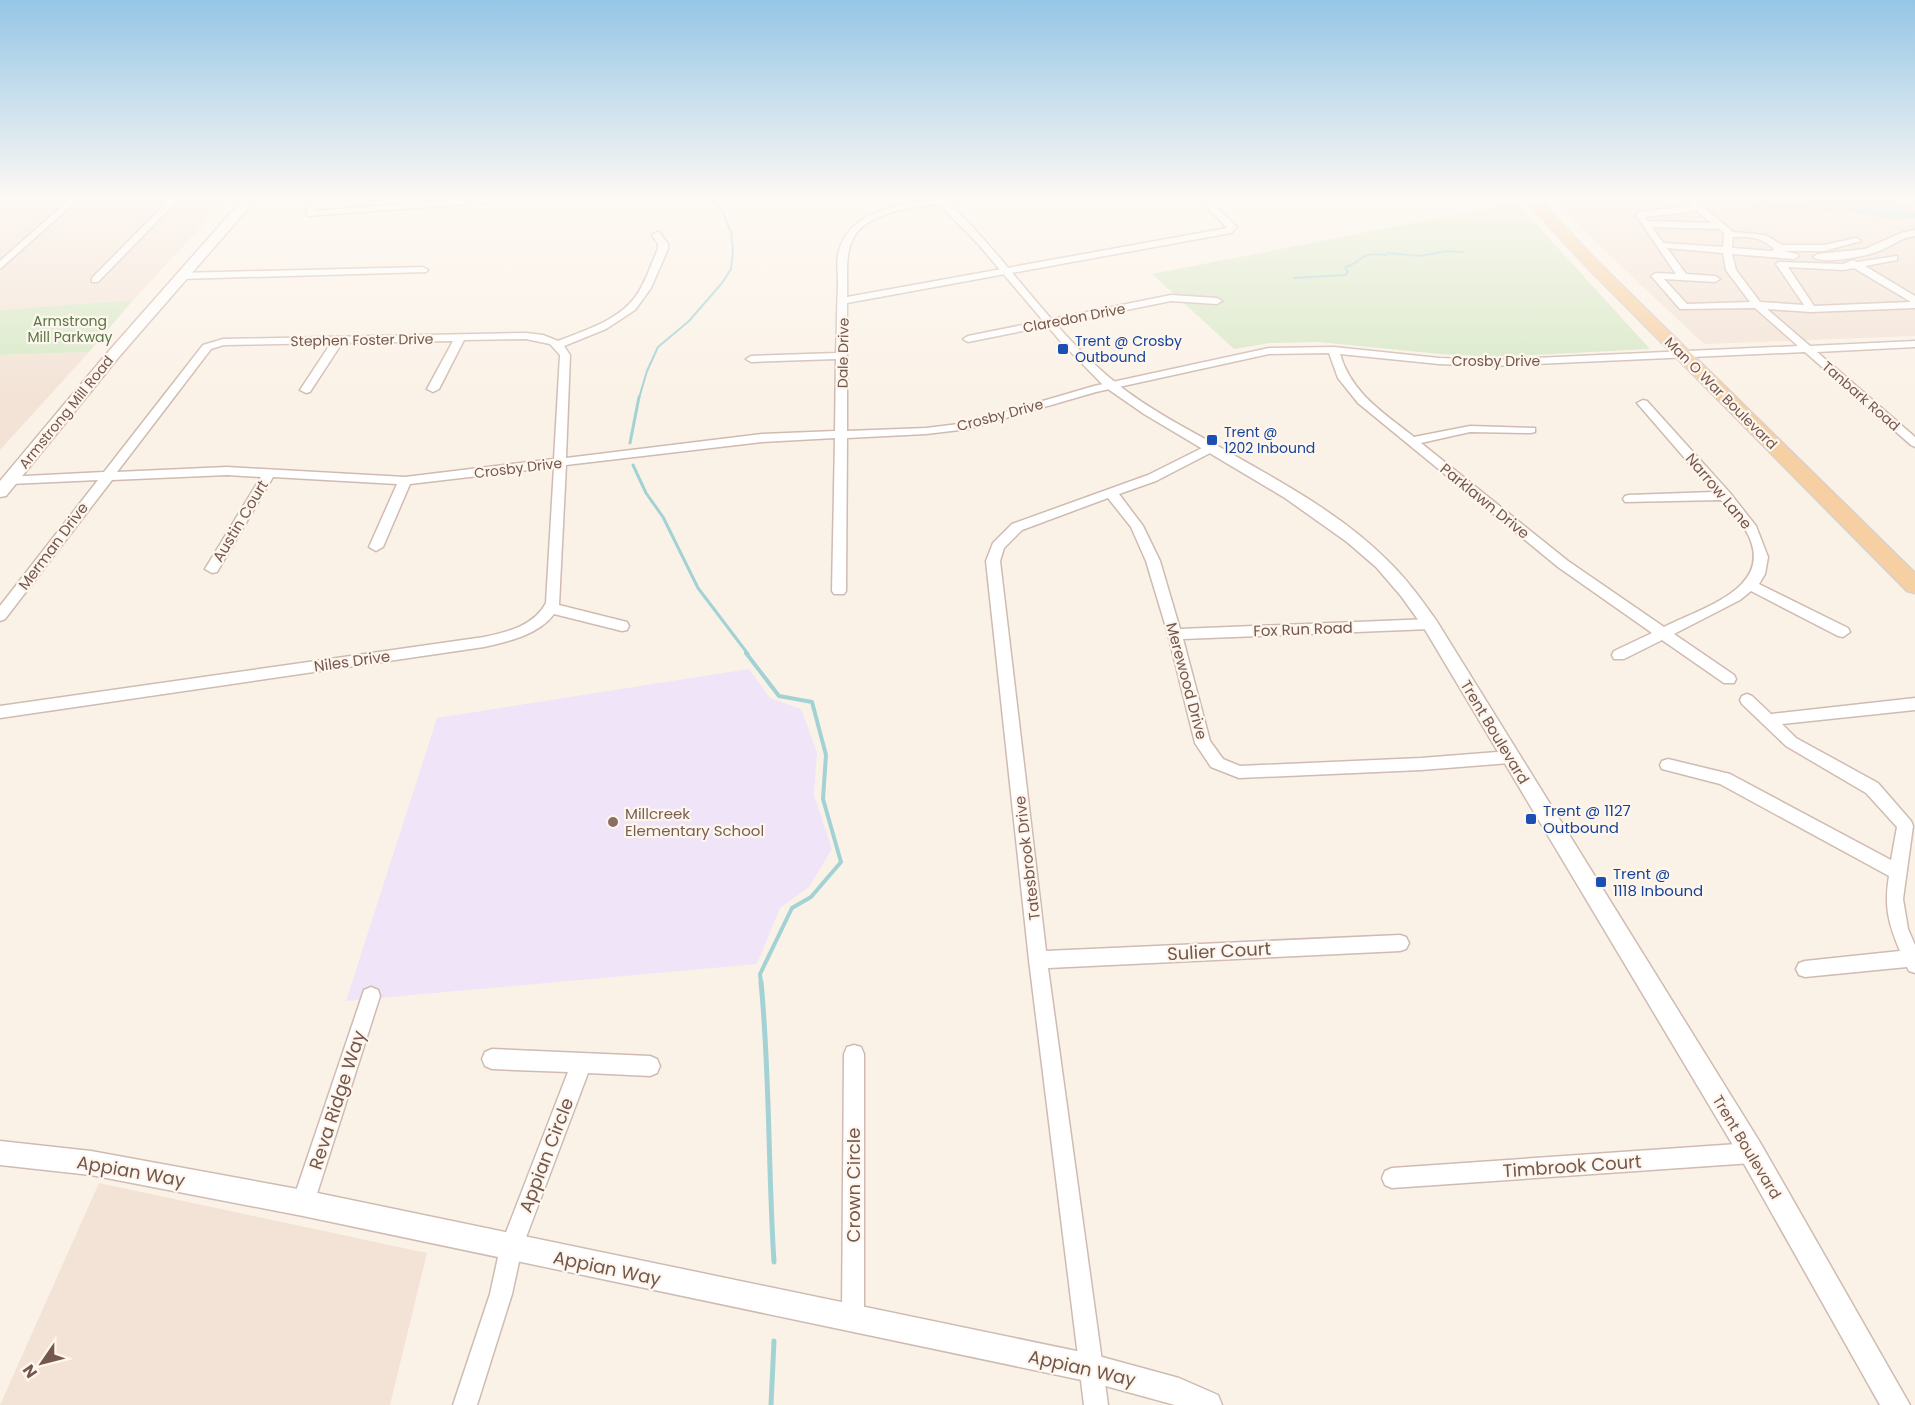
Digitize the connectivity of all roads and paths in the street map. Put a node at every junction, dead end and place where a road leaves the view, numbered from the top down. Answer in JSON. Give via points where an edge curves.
{"nodes":[{"id":1,"x":111,"y":264,"type":"edge"},
{"id":2,"x":191,"y":264,"type":"edge"},
{"id":3,"x":656,"y":264,"type":"edge"},
{"id":4,"x":843,"y":264,"type":"edge"},
{"id":5,"x":1002,"y":264,"type":"edge"},
{"id":6,"x":1048,"y":264,"type":"edge"},
{"id":7,"x":1594,"y":264,"type":"edge"},
{"id":8,"x":1608,"y":264,"type":"edge"},
{"id":9,"x":1673,"y":264,"type":"edge"},
{"id":10,"x":1730,"y":264,"type":"edge"},
{"id":11,"x":1854,"y":264,"type":"edge"},
{"id":12,"x":1869,"y":264,"type":"edge"},
{"id":13,"x":1858,"y":266,"type":"junction"},
{"id":14,"x":423,"y":270,"type":"dead end"},
{"id":15,"x":1008,"y":271,"type":"junction"},
{"id":16,"x":180,"y":276,"type":"junction"},
{"id":17,"x":1683,"y":277,"type":"junction"},
{"id":18,"x":1715,"y":279,"type":"dead end"},
{"id":19,"x":95,"y":280,"type":"dead end"},
{"id":20,"x":1915,"y":291,"type":"edge"},
{"id":21,"x":1902,"y":292,"type":"junction"},
{"id":22,"x":1915,"y":300,"type":"edge"},
{"id":23,"x":843,"y":301,"type":"junction"},
{"id":24,"x":1217,"y":301,"type":"dead end"},
{"id":25,"x":1757,"y":305,"type":"junction"},
{"id":26,"x":1915,"y":305,"type":"edge"},
{"id":27,"x":1811,"y":309,"type":"junction"},
{"id":28,"x":1051,"y":323,"type":"junction"},
{"id":29,"x":460,"y":338,"type":"junction"},
{"id":30,"x":968,"y":339,"type":"dead end"},
{"id":31,"x":338,"y":341,"type":"junction"},
{"id":32,"x":559,"y":344,"type":"junction"},
{"id":33,"x":1915,"y":344,"type":"edge"},
{"id":34,"x":1807,"y":349,"type":"junction"},
{"id":35,"x":1334,"y":350,"type":"junction"},
{"id":36,"x":1682,"y":354,"type":"junction"},
{"id":37,"x":1701,"y":354,"type":"junction"},
{"id":38,"x":843,"y":356,"type":"junction"},
{"id":39,"x":751,"y":359,"type":"dead end"},
{"id":40,"x":1111,"y":384,"type":"junction"},
{"id":41,"x":433,"y":389,"type":"dead end"},
{"id":42,"x":306,"y":390,"type":"dead end"},
{"id":43,"x":1642,"y":403,"type":"dead end"},
{"id":44,"x":1531,"y":430,"type":"dead end"},
{"id":45,"x":842,"y":435,"type":"junction"},
{"id":46,"x":1412,"y":441,"type":"junction"},
{"id":47,"x":1915,"y":443,"type":"edge"},
{"id":48,"x":1210,"y":448,"type":"junction"},
{"id":49,"x":560,"y":463,"type":"junction"},
{"id":50,"x":269,"y":473,"type":"junction"},
{"id":51,"x":107,"y":476,"type":"junction"},
{"id":52,"x":405,"y":481,"type":"junction"},
{"id":53,"x":5,"y":486,"type":"edge"},
{"id":54,"x":1111,"y":493,"type":"junction"},
{"id":55,"x":1726,"y":496,"type":"junction"},
{"id":56,"x":1629,"y":499,"type":"dead end"},
{"id":57,"x":376,"y":547,"type":"dead end"},
{"id":58,"x":1915,"y":564,"type":"edge"},
{"id":59,"x":212,"y":569,"type":"dead end"},
{"id":60,"x":1752,"y":586,"type":"junction"},
{"id":61,"x":1915,"y":586,"type":"edge"},
{"id":62,"x":839,"y":591,"type":"dead end"},
{"id":63,"x":551,"y":608,"type":"junction"},
{"id":64,"x":0,"y":616,"type":"edge"},
{"id":65,"x":1430,"y":624,"type":"junction"},
{"id":66,"x":622,"y":626,"type":"dead end"},
{"id":67,"x":1843,"y":632,"type":"dead end"},
{"id":68,"x":1660,"y":633,"type":"junction"},
{"id":69,"x":1175,"y":634,"type":"junction"},
{"id":70,"x":1620,"y":655,"type":"dead end"},
{"id":71,"x":1730,"y":679,"type":"dead end"},
{"id":72,"x":1747,"y":700,"type":"dead end"},
{"id":73,"x":1915,"y":704,"type":"edge"},
{"id":74,"x":0,"y":711,"type":"edge"},
{"id":75,"x":1766,"y":720,"type":"junction"},
{"id":76,"x":1510,"y":757,"type":"junction"},
{"id":77,"x":1668,"y":765,"type":"dead end"},
{"id":78,"x":1910,"y":826,"type":"edge"},
{"id":79,"x":1898,"y":872,"type":"junction"},
{"id":80,"x":1400,"y":943,"type":"dead end"},
{"id":81,"x":1038,"y":960,"type":"junction"},
{"id":82,"x":1913,"y":961,"type":"edge"},
{"id":83,"x":1805,"y":969,"type":"dead end"},
{"id":84,"x":371,"y":996,"type":"dead end"},
{"id":85,"x":854,"y":1054,"type":"dead end"},
{"id":86,"x":492,"y":1059,"type":"dead end"},
{"id":87,"x":582,"y":1062,"type":"junction"},
{"id":88,"x":650,"y":1066,"type":"dead end"},
{"id":89,"x":0,"y":1153,"type":"edge"},
{"id":90,"x":1752,"y":1153,"type":"junction"},
{"id":91,"x":1392,"y":1178,"type":"dead end"},
{"id":92,"x":303,"y":1203,"type":"junction"},
{"id":93,"x":511,"y":1248,"type":"junction"},
{"id":94,"x":853,"y":1317,"type":"junction"},
{"id":95,"x":1091,"y":1368,"type":"junction"},
{"id":96,"x":465,"y":1405,"type":"edge"},
{"id":97,"x":1096,"y":1405,"type":"edge"},
{"id":98,"x":1208,"y":1405,"type":"edge"},
{"id":99,"x":1896,"y":1405,"type":"edge"}],
"edges":[{"from":1,"to":19,"type":"street"},
{"from":2,"to":16,"type":"main road","name":"Armstrong Mill Road"},
{"from":3,"to":32,"type":"street","via":[[632,307],[604,325]]},
{"from":4,"to":23,"type":"street","name":"Dale Drive"},
{"from":5,"to":15,"type":"street","name":"Trent Boulevard"},
{"from":6,"to":15,"type":"street"},
{"from":7,"to":36,"type":"main road","name":"Man O War Boulevard"},
{"from":8,"to":37,"type":"main road","name":"Man O War Boulevard"},
{"from":9,"to":17,"type":"street"},
{"from":10,"to":25,"type":"street","name":"Tanbark Road"},
{"from":11,"to":13,"type":"street"},
{"from":12,"to":13,"type":"street"},
{"from":13,"to":21,"type":"street"},
{"from":13,"to":27,"type":"street","via":[[1780,264]]},
{"from":14,"to":16,"type":"street"},
{"from":15,"to":23,"type":"street"},
{"from":15,"to":28,"type":"street","name":"Trent Boulevard"},
{"from":16,"to":53,"type":"main road","name":"Armstrong Mill Road"},
{"from":17,"to":18,"type":"street"},
{"from":17,"to":25,"type":"street","via":[[1656,276],[1684,306]]},
{"from":20,"to":21,"type":"street"},
{"from":21,"to":22,"type":"street"},
{"from":23,"to":38,"type":"street","name":"Dale Drive"},
{"from":24,"to":28,"type":"street","name":"Claredon Drive","via":[[1171,298]]},
{"from":25,"to":27,"type":"street"},
{"from":25,"to":34,"type":"street","name":"Tanbark Road"},
{"from":26,"to":27,"type":"street"},
{"from":28,"to":30,"type":"street","name":"Claredon Drive"},
{"from":28,"to":40,"type":"street","name":"Trent Boulevard"},
{"from":29,"to":31,"type":"street","name":"Stephen Foster Drive"},
{"from":29,"to":32,"type":"street","name":"Stephen Foster Drive","via":[[526,336]]},
{"from":29,"to":41,"type":"street"},
{"from":31,"to":42,"type":"street"},
{"from":31,"to":51,"type":"street","name":"Stephen Foster Drive","via":[[223,342],[207,346]]},
{"from":32,"to":49,"type":"street","via":[[565,355]]},
{"from":33,"to":34,"type":"street","name":"Crosby Drive"},
{"from":34,"to":37,"type":"street","name":"Crosby Drive"},
{"from":34,"to":47,"type":"street","name":"Tanbark Road"},
{"from":35,"to":36,"type":"street","name":"Crosby Drive","via":[[1480,363]]},
{"from":35,"to":40,"type":"street","name":"Crosby Drive","via":[[1257,352]]},
{"from":35,"to":46,"type":"street","name":"Parklawn Drive","via":[[1338,371],[1351,391]]},
{"from":36,"to":37,"type":"street","name":"Crosby Drive"},
{"from":36,"to":61,"type":"main road","name":"Man O War Boulevard"},
{"from":37,"to":58,"type":"main road","name":"Man O War Boulevard"},
{"from":38,"to":39,"type":"street"},
{"from":38,"to":45,"type":"street","name":"Dale Drive"},
{"from":40,"to":45,"type":"street","name":"Crosby Drive","via":[[968,426]]},
{"from":40,"to":48,"type":"street","name":"Trent Boulevard"},
{"from":43,"to":55,"type":"street","name":"Narrow Lane"},
{"from":44,"to":46,"type":"street","via":[[1470,429]]},
{"from":45,"to":49,"type":"street","name":"Crosby Drive","via":[[762,438]]},
{"from":45,"to":62,"type":"street","name":"Dale Drive"},
{"from":46,"to":68,"type":"street","name":"Parklawn Drive","via":[[1563,564]]},
{"from":48,"to":54,"type":"street","name":"Tatesbrook Drive","via":[[1152,478]]},
{"from":48,"to":65,"type":"street","name":"Trent Boulevard","via":[[1308,504],[1345,530],[1389,569]]},
{"from":49,"to":52,"type":"street","name":"Crosby Drive"},
{"from":49,"to":63,"type":"street"},
{"from":50,"to":51,"type":"street","name":"Crosby Drive"},
{"from":50,"to":52,"type":"street","name":"Crosby Drive"},
{"from":50,"to":59,"type":"street","name":"Austin Court"},
{"from":51,"to":53,"type":"street","name":"Crosby Drive"},
{"from":51,"to":64,"type":"street","name":"Merman Drive"},
{"from":52,"to":57,"type":"street"},
{"from":54,"to":69,"type":"street","name":"Merewood Drive","via":[[1145,541]]},
{"from":54,"to":81,"type":"street","name":"Tatesbrook Drive","via":[[1017,527],[998,546],[993,561]]},
{"from":55,"to":56,"type":"street"},
{"from":55,"to":60,"type":"street","name":"Narrow Lane","via":[[1759,544],[1762,560]]},
{"from":60,"to":67,"type":"street"},
{"from":60,"to":68,"type":"street"},
{"from":63,"to":66,"type":"street"},
{"from":63,"to":74,"type":"street","name":"Niles Drive","via":[[529,627],[484,642]]},
{"from":65,"to":69,"type":"street","name":"Fox Run Road"},
{"from":65,"to":76,"type":"street","name":"Trent Boulevard"},
{"from":68,"to":70,"type":"street"},
{"from":68,"to":71,"type":"street","name":"Parklawn Drive"},
{"from":69,"to":76,"type":"street","name":"Merewood Drive","via":[[1203,743],[1225,768],[1250,771]]},
{"from":72,"to":75,"type":"street"},
{"from":73,"to":75,"type":"street"},
{"from":75,"to":78,"type":"street","via":[[1791,742],[1872,788]]},
{"from":76,"to":90,"type":"street","name":"Trent Boulevard"},
{"from":77,"to":79,"type":"street","via":[[1724,779]]},
{"from":78,"to":79,"type":"street"},
{"from":79,"to":82,"type":"street","via":[[1894,899],[1899,929]]},
{"from":80,"to":81,"type":"street","name":"Sulier Court"},
{"from":81,"to":95,"type":"street","name":"Tatesbrook Drive"},
{"from":82,"to":83,"type":"street"},
{"from":84,"to":92,"type":"street","name":"Reva Ridge Way"},
{"from":85,"to":94,"type":"street","name":"Crown Circle"},
{"from":86,"to":87,"type":"street"},
{"from":87,"to":88,"type":"street"},
{"from":87,"to":93,"type":"street","name":"Appian Circle"},
{"from":89,"to":92,"type":"street","name":"Appian Way","via":[[91,1163]]},
{"from":90,"to":91,"type":"street","name":"Timbrook Court"},
{"from":90,"to":99,"type":"street","name":"Trent Boulevard"},
{"from":92,"to":93,"type":"street","name":"Appian Way"},
{"from":93,"to":94,"type":"street","name":"Appian Way"},
{"from":93,"to":96,"type":"street","name":"Appian Circle","via":[[501,1294]]},
{"from":94,"to":95,"type":"street","name":"Appian Way"},
{"from":95,"to":97,"type":"street","name":"Tatesbrook Drive"},
{"from":95,"to":98,"type":"street","name":"Appian Way","via":[[1179,1392]]}]}
